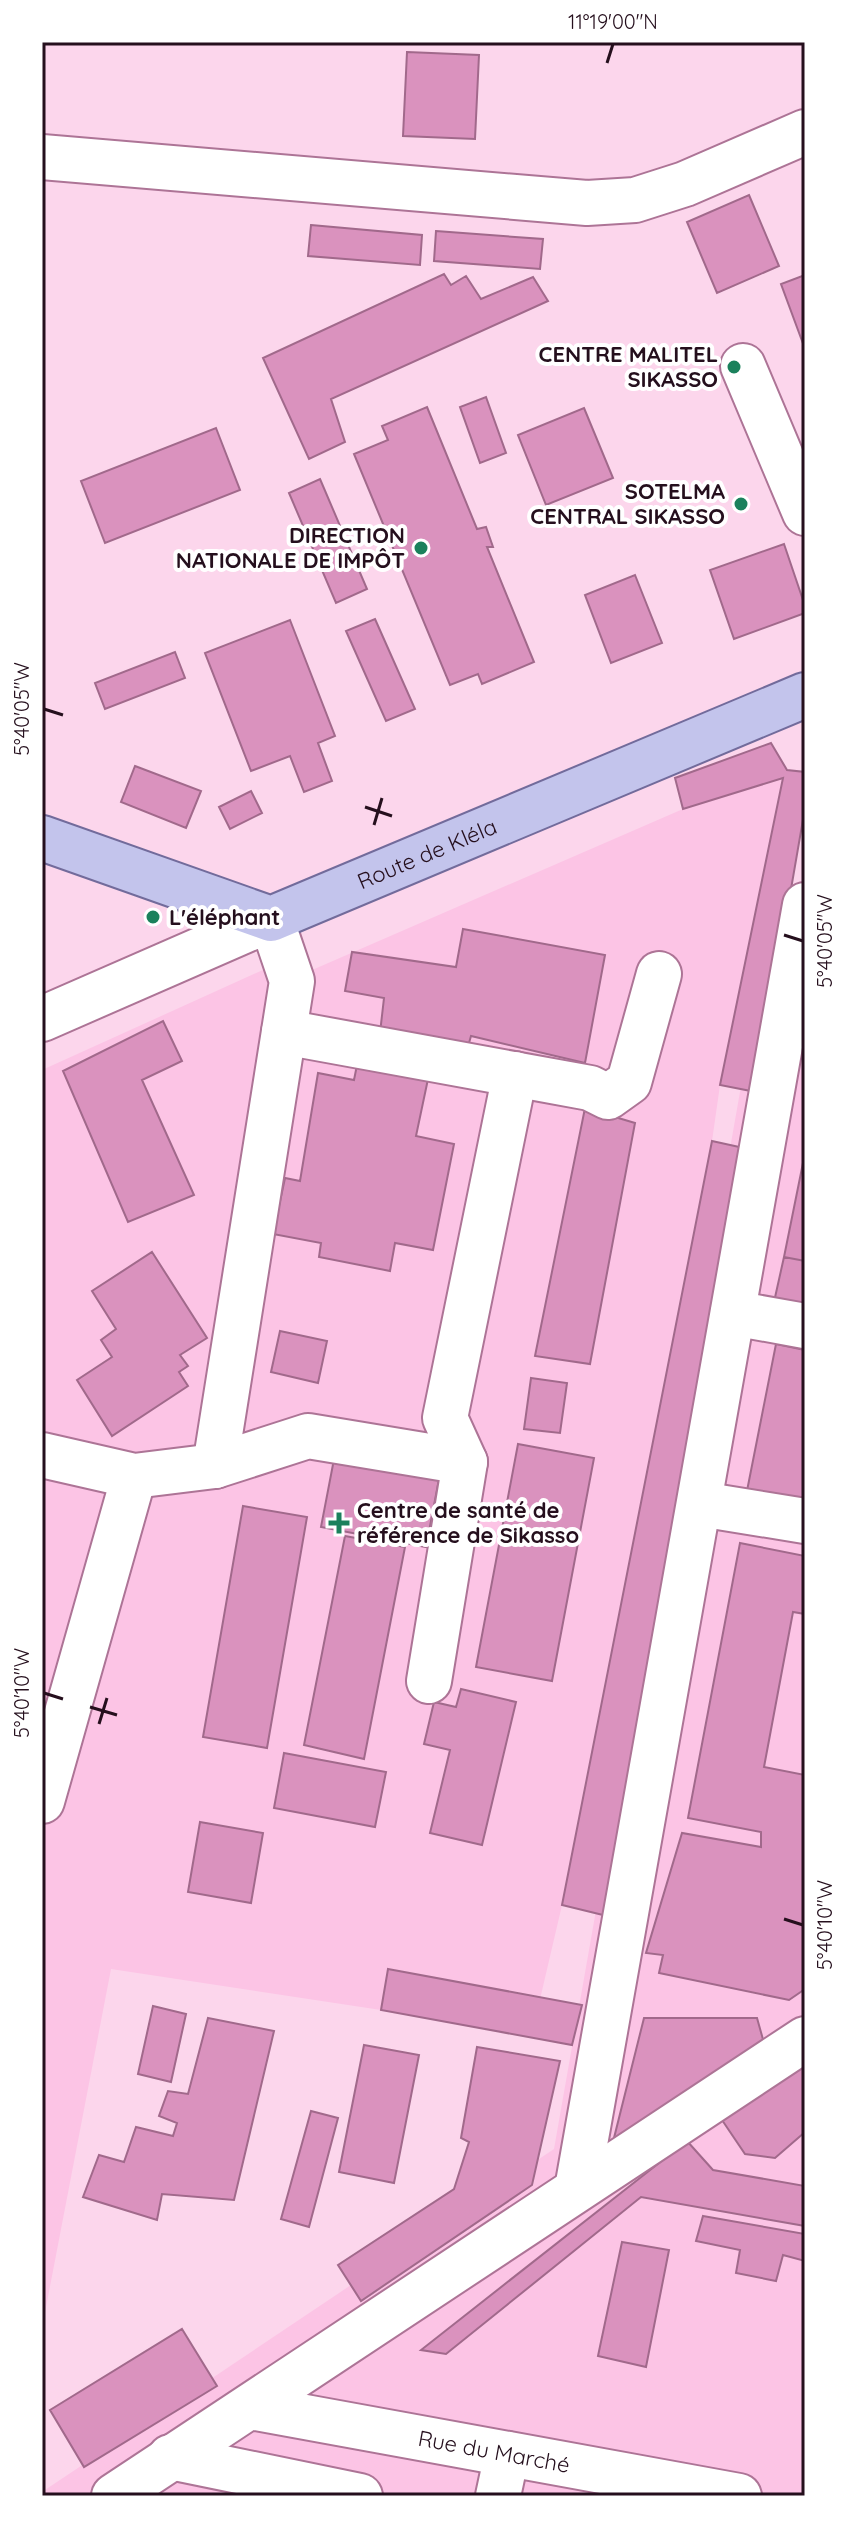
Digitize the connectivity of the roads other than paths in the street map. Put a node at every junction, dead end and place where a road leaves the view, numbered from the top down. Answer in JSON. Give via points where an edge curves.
{"nodes":[{"id":1,"x":805,"y":132,"type":"edge"},
{"id":2,"x":42,"y":157,"type":"edge"},
{"id":3,"x":743,"y":366,"type":"dead end"},
{"id":4,"x":805,"y":513,"type":"edge"},
{"id":5,"x":805,"y":695,"type":"edge"},
{"id":6,"x":42,"y":838,"type":"edge"},
{"id":7,"x":805,"y":905,"type":"edge"},
{"id":8,"x":271,"y":919,"type":"junction"},
{"id":9,"x":659,"y":974,"type":"dead end"},
{"id":10,"x":797,"y":995,"type":"edge"},
{"id":11,"x":42,"y":1019,"type":"edge"},
{"id":12,"x":284,"y":1032,"type":"junction"},
{"id":13,"x":515,"y":1074,"type":"junction"},
{"id":14,"x":733,"y":1313,"type":"junction"},
{"id":15,"x":805,"y":1326,"type":"edge"},
{"id":16,"x":42,"y":1455,"type":"edge"},
{"id":17,"x":465,"y":1462,"type":"junction"},
{"id":18,"x":215,"y":1466,"type":"junction"},
{"id":19,"x":134,"y":1476,"type":"junction"},
{"id":20,"x":700,"y":1504,"type":"junction"},
{"id":21,"x":805,"y":1521,"type":"edge"},
{"id":22,"x":429,"y":1681,"type":"dead end"},
{"id":23,"x":42,"y":1801,"type":"edge"},
{"id":24,"x":805,"y":2039,"type":"edge"},
{"id":25,"x":577,"y":2189,"type":"junction"},
{"id":26,"x":250,"y":2407,"type":"junction"},
{"id":27,"x":170,"y":2457,"type":"junction"},
{"id":28,"x":502,"y":2475,"type":"edge"},
{"id":29,"x":114,"y":2496,"type":"edge"},
{"id":30,"x":360,"y":2496,"type":"edge"},
{"id":31,"x":739,"y":2496,"type":"edge"}],
"edges":[{"from":1,"to":2,"type":"street","via":[[685,184],[635,200],[587,203]]},
{"from":3,"to":4,"type":"street"},
{"from":5,"to":8,"type":"main road","name":"Route de Kléla"},
{"from":6,"to":8,"type":"main road"},
{"from":7,"to":10,"type":"street"},
{"from":8,"to":11,"type":"street"},
{"from":8,"to":12,"type":"street","via":[[292,981]]},
{"from":9,"to":13,"type":"street","via":[[629,1082],[608,1097],[590,1088]]},
{"from":10,"to":14,"type":"street"},
{"from":12,"to":13,"type":"street"},
{"from":12,"to":18,"type":"street"},
{"from":13,"to":17,"type":"street","via":[[445,1418]]},
{"from":14,"to":15,"type":"street"},
{"from":14,"to":20,"type":"street"},
{"from":16,"to":19,"type":"street"},
{"from":17,"to":18,"type":"street","via":[[308,1436]]},
{"from":17,"to":22,"type":"street"},
{"from":18,"to":19,"type":"street"},
{"from":19,"to":23,"type":"street"},
{"from":20,"to":21,"type":"street"},
{"from":20,"to":25,"type":"street"},
{"from":24,"to":25,"type":"street"},
{"from":25,"to":26,"type":"street"},
{"from":26,"to":27,"type":"street"},
{"from":26,"to":28,"type":"street","name":"Rue du Marché"},
{"from":27,"to":29,"type":"street"},
{"from":27,"to":30,"type":"street"},
{"from":28,"to":31,"type":"street","name":"Rue du Marché"}]}
